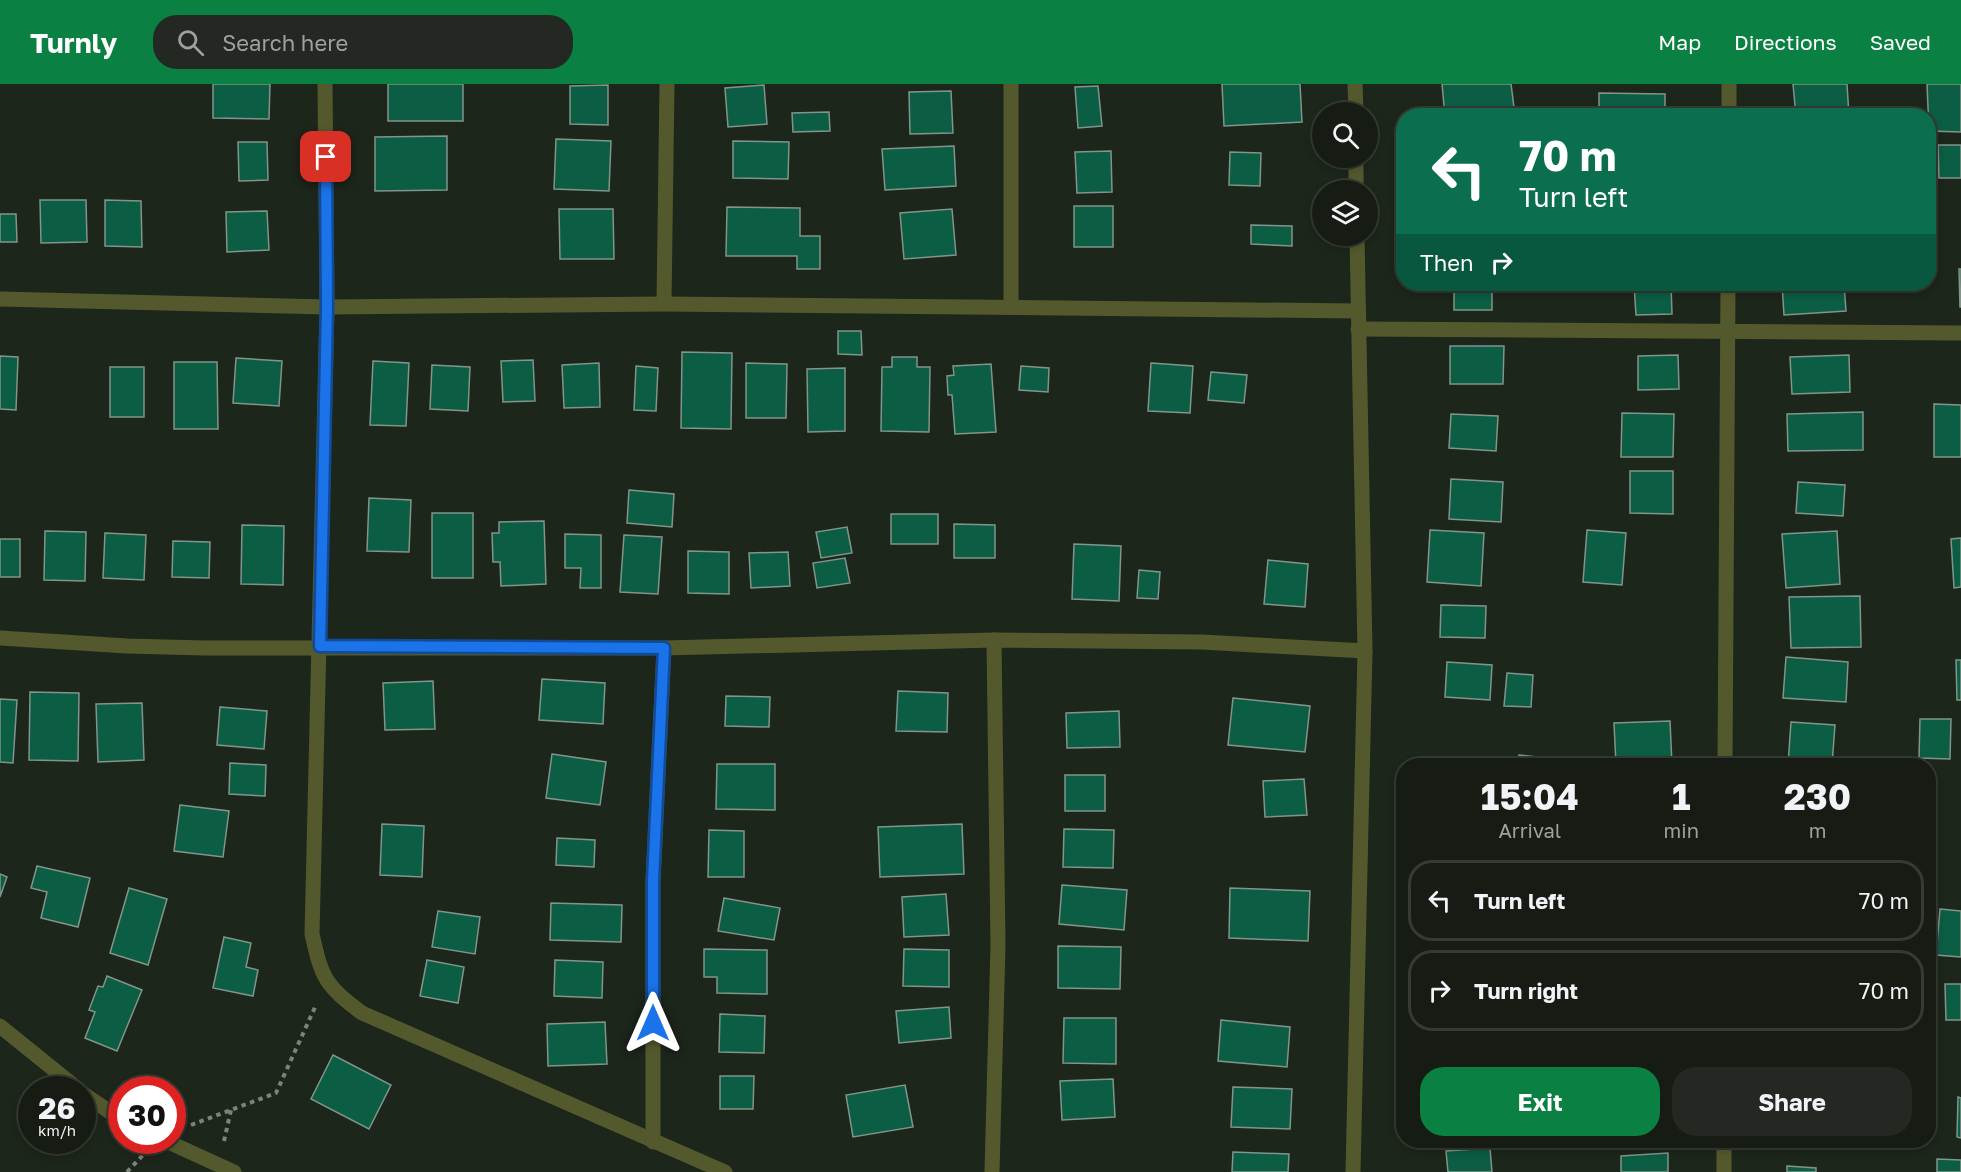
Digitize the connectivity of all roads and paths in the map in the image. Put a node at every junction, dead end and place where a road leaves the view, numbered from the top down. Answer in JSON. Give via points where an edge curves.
{"nodes":[{"id":1,"x":326,"y":84,"type":"edge"},
{"id":2,"x":667,"y":84,"type":"edge"},
{"id":3,"x":1011,"y":84,"type":"edge"},
{"id":4,"x":1355,"y":84,"type":"edge"},
{"id":5,"x":1729,"y":84,"type":"edge"},
{"id":6,"x":1356,"y":102,"type":"edge"},
{"id":7,"x":1729,"y":108,"type":"edge"},
{"id":8,"x":1357,"y":246,"type":"edge"},
{"id":9,"x":1728,"y":291,"type":"edge"},
{"id":10,"x":0,"y":299,"type":"edge"},
{"id":11,"x":664,"y":304,"type":"junction"},
{"id":12,"x":1011,"y":306,"type":"junction"},
{"id":13,"x":327,"y":307,"type":"junction"},
{"id":14,"x":1358,"y":311,"type":"junction"},
{"id":15,"x":1358,"y":329,"type":"junction"},
{"id":16,"x":1728,"y":330,"type":"junction"},
{"id":17,"x":1961,"y":333,"type":"edge"},
{"id":18,"x":0,"y":638,"type":"edge"},
{"id":19,"x":994,"y":640,"type":"junction"},
{"id":20,"x":320,"y":646,"type":"junction"},
{"id":21,"x":664,"y":648,"type":"junction"},
{"id":22,"x":1365,"y":651,"type":"junction"},
{"id":23,"x":1725,"y":758,"type":"edge"},
{"id":24,"x":326,"y":982,"type":"junction"},
{"id":25,"x":0,"y":1026,"type":"edge"},
{"id":26,"x":62,"y":1076,"type":"edge"},
{"id":27,"x":186,"y":1127,"type":"edge"},
{"id":28,"x":653,"y":1142,"type":"junction"},
{"id":29,"x":1724,"y":1148,"type":"edge"},
{"id":30,"x":186,"y":1150,"type":"edge"},
{"id":31,"x":144,"y":1154,"type":"edge"},
{"id":32,"x":127,"y":1172,"type":"edge"},
{"id":33,"x":234,"y":1172,"type":"edge"},
{"id":34,"x":725,"y":1172,"type":"edge"},
{"id":35,"x":992,"y":1172,"type":"edge"},
{"id":36,"x":1353,"y":1172,"type":"edge"},
{"id":37,"x":1724,"y":1172,"type":"edge"}],
"edges":[{"from":1,"to":13,"type":"street"},
{"from":2,"to":11,"type":"street"},
{"from":3,"to":12,"type":"street"},
{"from":4,"to":6,"type":"street"},
{"from":5,"to":7,"type":"street"},
{"from":8,"to":14,"type":"street"},
{"from":9,"to":16,"type":"street"},
{"from":10,"to":13,"type":"street"},
{"from":11,"to":12,"type":"street"},
{"from":11,"to":13,"type":"street"},
{"from":12,"to":14,"type":"street"},
{"from":13,"to":20,"type":"street"},
{"from":14,"to":15,"type":"street"},
{"from":15,"to":16,"type":"street"},
{"from":15,"to":22,"type":"street"},
{"from":16,"to":17,"type":"street"},
{"from":16,"to":23,"type":"street"},
{"from":18,"to":20,"type":"street","via":[[127,646]]},
{"from":19,"to":21,"type":"street"},
{"from":19,"to":22,"type":"street","via":[[1202,642]]},
{"from":19,"to":35,"type":"street","via":[[998,945]]},
{"from":20,"to":21,"type":"street"},
{"from":20,"to":24,"type":"street","via":[[312,934]]},
{"from":21,"to":28,"type":"street","via":[[653,881]]},
{"from":22,"to":36,"type":"street"},
{"from":24,"to":27,"type":"path","via":[[276,1093]]},
{"from":24,"to":28,"type":"street","via":[[363,1012]]},
{"from":25,"to":26,"type":"street"},
{"from":28,"to":34,"type":"street"},
{"from":29,"to":37,"type":"street"},
{"from":30,"to":33,"type":"street"},
{"from":31,"to":32,"type":"path"}]}
